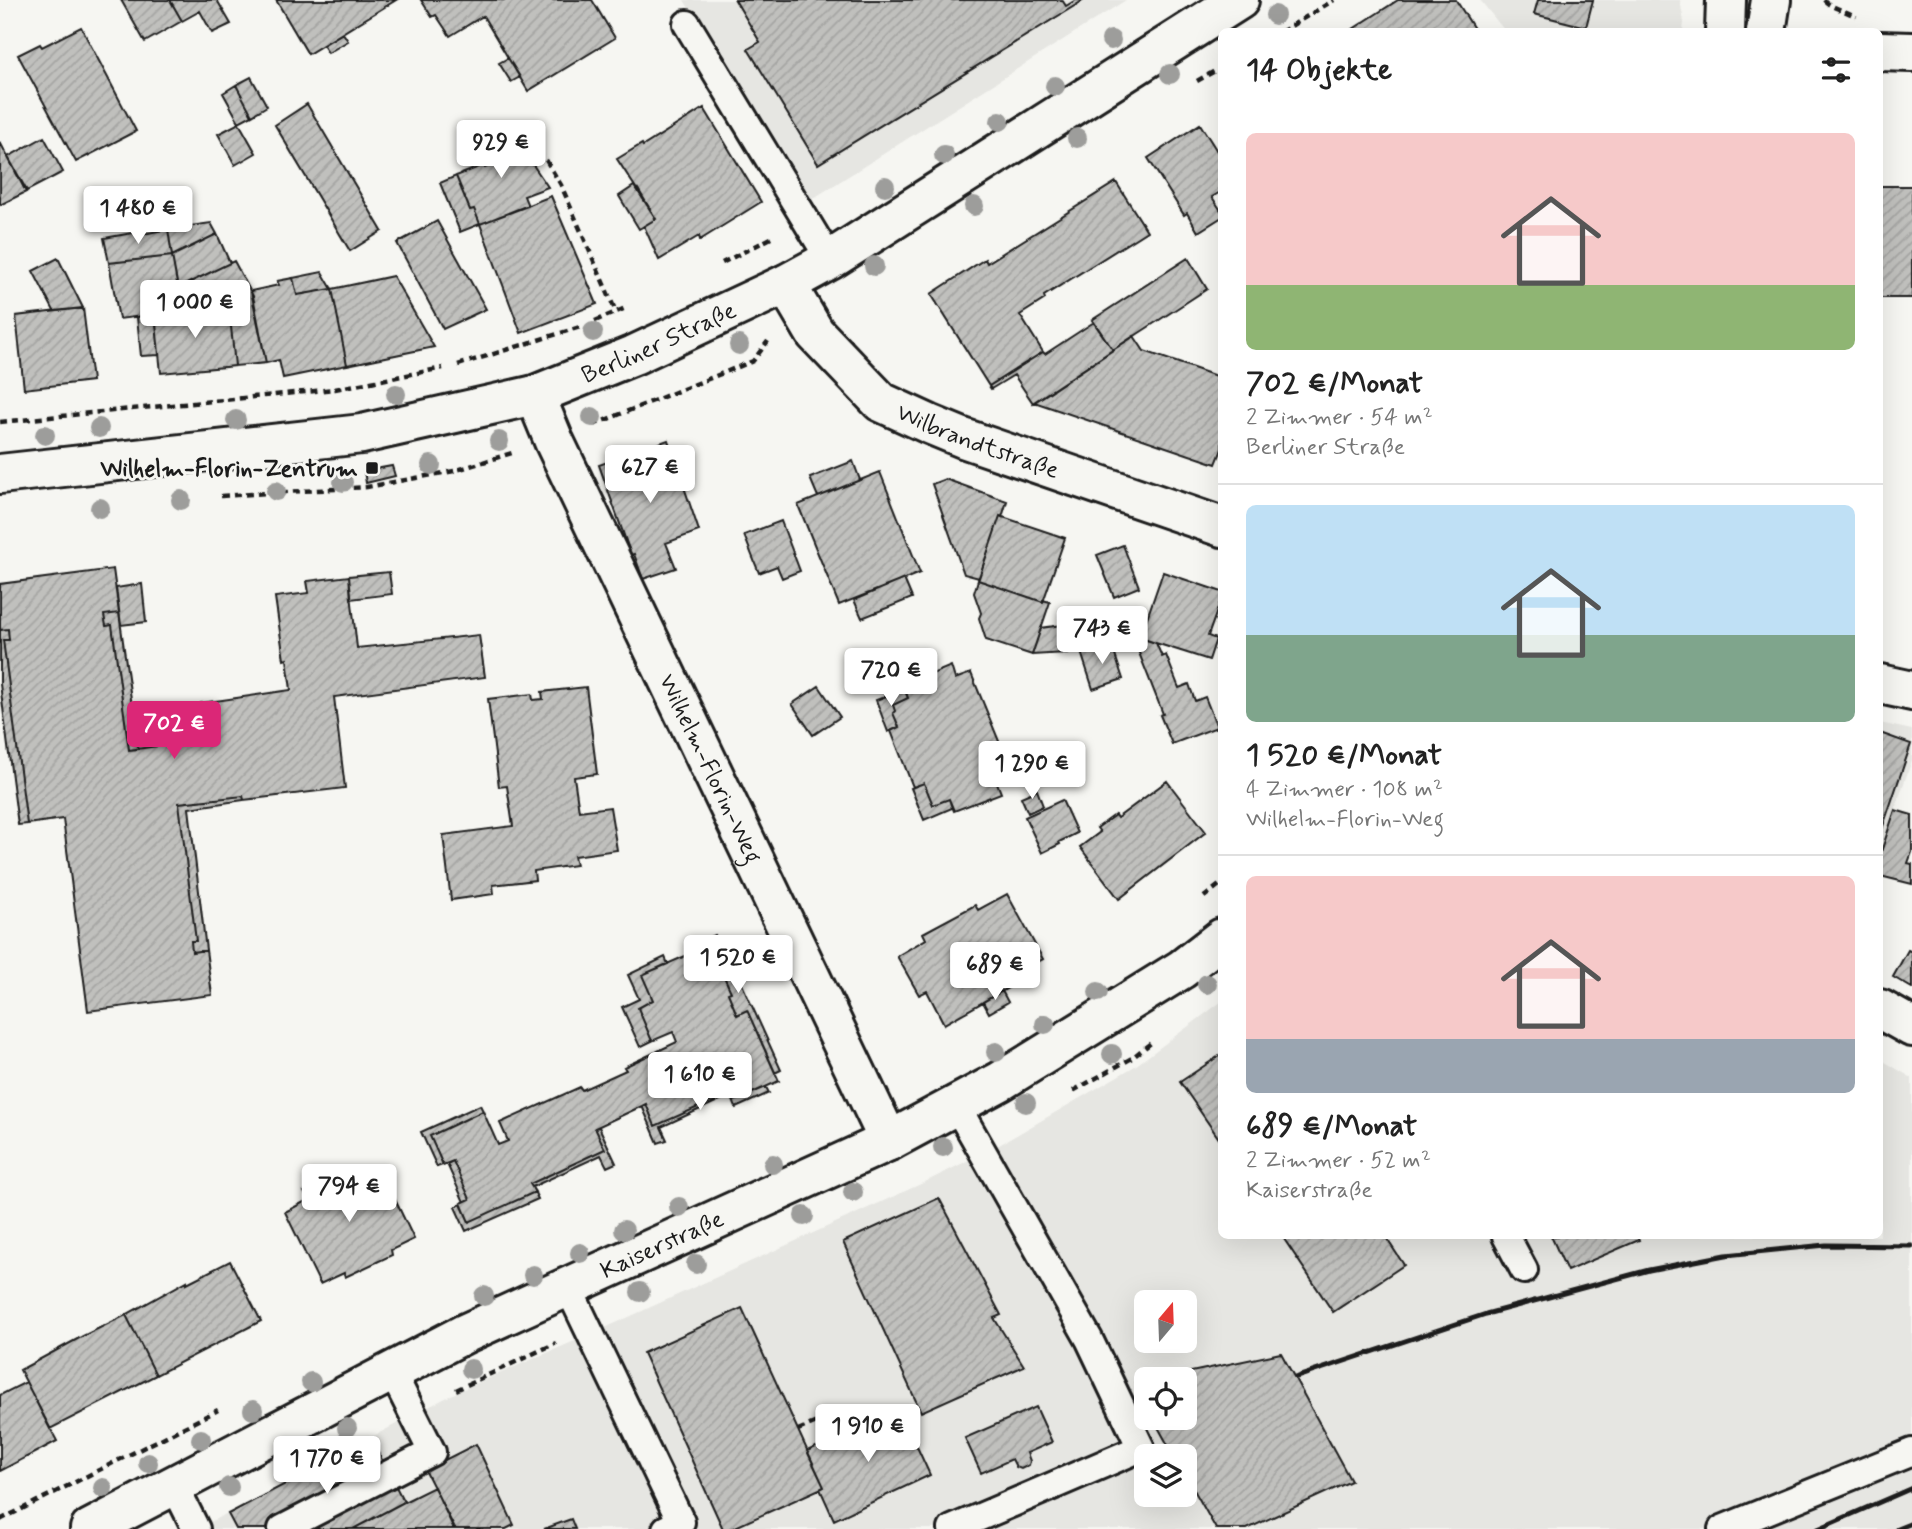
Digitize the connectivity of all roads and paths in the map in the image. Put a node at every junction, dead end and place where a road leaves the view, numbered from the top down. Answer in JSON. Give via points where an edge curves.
{"nodes":[{"id":1,"x":1239,"y":0,"type":"edge"},
{"id":2,"x":1334,"y":0,"type":"edge"},
{"id":3,"x":1771,"y":0,"type":"edge"},
{"id":4,"x":1824,"y":0,"type":"edge"},
{"id":5,"x":1847,"y":10,"type":"dead end"},
{"id":6,"x":687,"y":24,"type":"dead end"},
{"id":7,"x":1288,"y":28,"type":"edge"},
{"id":8,"x":1767,"y":28,"type":"edge"},
{"id":9,"x":1883,"y":51,"type":"edge"},
{"id":10,"x":1912,"y":52,"type":"edge"},
{"id":11,"x":546,"y":160,"type":"dead end"},
{"id":12,"x":805,"y":220,"type":"junction"},
{"id":13,"x":830,"y":260,"type":"junction"},
{"id":14,"x":718,"y":265,"type":"dead end"},
{"id":15,"x":786,"y":284,"type":"junction"},
{"id":16,"x":638,"y":303,"type":"dead end"},
{"id":17,"x":616,"y":312,"type":"junction"},
{"id":18,"x":535,"y":395,"type":"junction"},
{"id":19,"x":0,"y":422,"type":"edge"},
{"id":20,"x":0,"y":474,"type":"edge"},
{"id":21,"x":1218,"y":526,"type":"edge"},
{"id":22,"x":1883,"y":685,"type":"edge"},
{"id":23,"x":1912,"y":691,"type":"edge"},
{"id":24,"x":1218,"y":942,"type":"edge"},
{"id":25,"x":1883,"y":1011,"type":"edge"},
{"id":26,"x":1912,"y":1027,"type":"edge"},
{"id":27,"x":956,"y":1105,"type":"junction"},
{"id":28,"x":889,"y":1141,"type":"junction"},
{"id":29,"x":1508,"y":1239,"type":"edge"},
{"id":30,"x":1524,"y":1270,"type":"dead end"},
{"id":31,"x":568,"y":1287,"type":"junction"},
{"id":32,"x":392,"y":1372,"type":"junction"},
{"id":33,"x":847,"y":1409,"type":"dead end"},
{"id":34,"x":798,"y":1430,"type":"dead end"},
{"id":35,"x":1912,"y":1452,"type":"edge"},
{"id":36,"x":174,"y":1485,"type":"junction"},
{"id":37,"x":90,"y":1529,"type":"edge"},
{"id":38,"x":196,"y":1529,"type":"edge"},
{"id":39,"x":282,"y":1529,"type":"edge"},
{"id":40,"x":666,"y":1529,"type":"edge"},
{"id":41,"x":952,"y":1529,"type":"edge"},
{"id":42,"x":1721,"y":1529,"type":"edge"}],
"edges":[{"from":1,"to":13,"type":"street","name":"Berliner Straße"},
{"from":2,"to":7,"type":"path"},
{"from":3,"to":8,"type":"street"},
{"from":4,"to":5,"type":"path"},
{"from":6,"to":12,"type":"lane"},
{"from":9,"to":10,"type":"street"},
{"from":11,"to":17,"type":"path","via":[[561,184]]},
{"from":12,"to":13,"type":"lane"},
{"from":12,"to":14,"type":"path"},
{"from":13,"to":15,"type":"street","name":"Berliner Straße"},
{"from":15,"to":18,"type":"street","name":"Berliner Straße"},
{"from":15,"to":21,"type":"street","name":"Wilbrandtstraße","via":[[816,333],[881,402],[963,438]]},
{"from":16,"to":17,"type":"path"},
{"from":17,"to":19,"type":"path","via":[[454,366],[335,389]]},
{"from":18,"to":20,"type":"street","name":"Berliner Straße","via":[[362,434]]},
{"from":18,"to":28,"type":"street","name":"Wilhelm-Florin-Weg"},
{"from":22,"to":23,"type":"street"},
{"from":24,"to":27,"type":"street","name":"Kaiserstraße","via":[[1182,970]]},
{"from":25,"to":26,"type":"street"},
{"from":27,"to":28,"type":"street","name":"Kaiserstraße"},
{"from":27,"to":41,"type":"lane","via":[[1089,1339],[1140,1448]]},
{"from":28,"to":31,"type":"street","name":"Kaiserstraße"},
{"from":29,"to":30,"type":"lane"},
{"from":31,"to":32,"type":"street","name":"Kaiserstraße"},
{"from":31,"to":40,"type":"lane","via":[[681,1522]]},
{"from":32,"to":36,"type":"street","name":"Kaiserstraße"},
{"from":32,"to":39,"type":"lane","via":[[432,1452]]},
{"from":33,"to":34,"type":"path"},
{"from":35,"to":42,"type":"lane"},
{"from":36,"to":37,"type":"street","name":"Kaiserstraße"},
{"from":36,"to":38,"type":"lane"}]}
